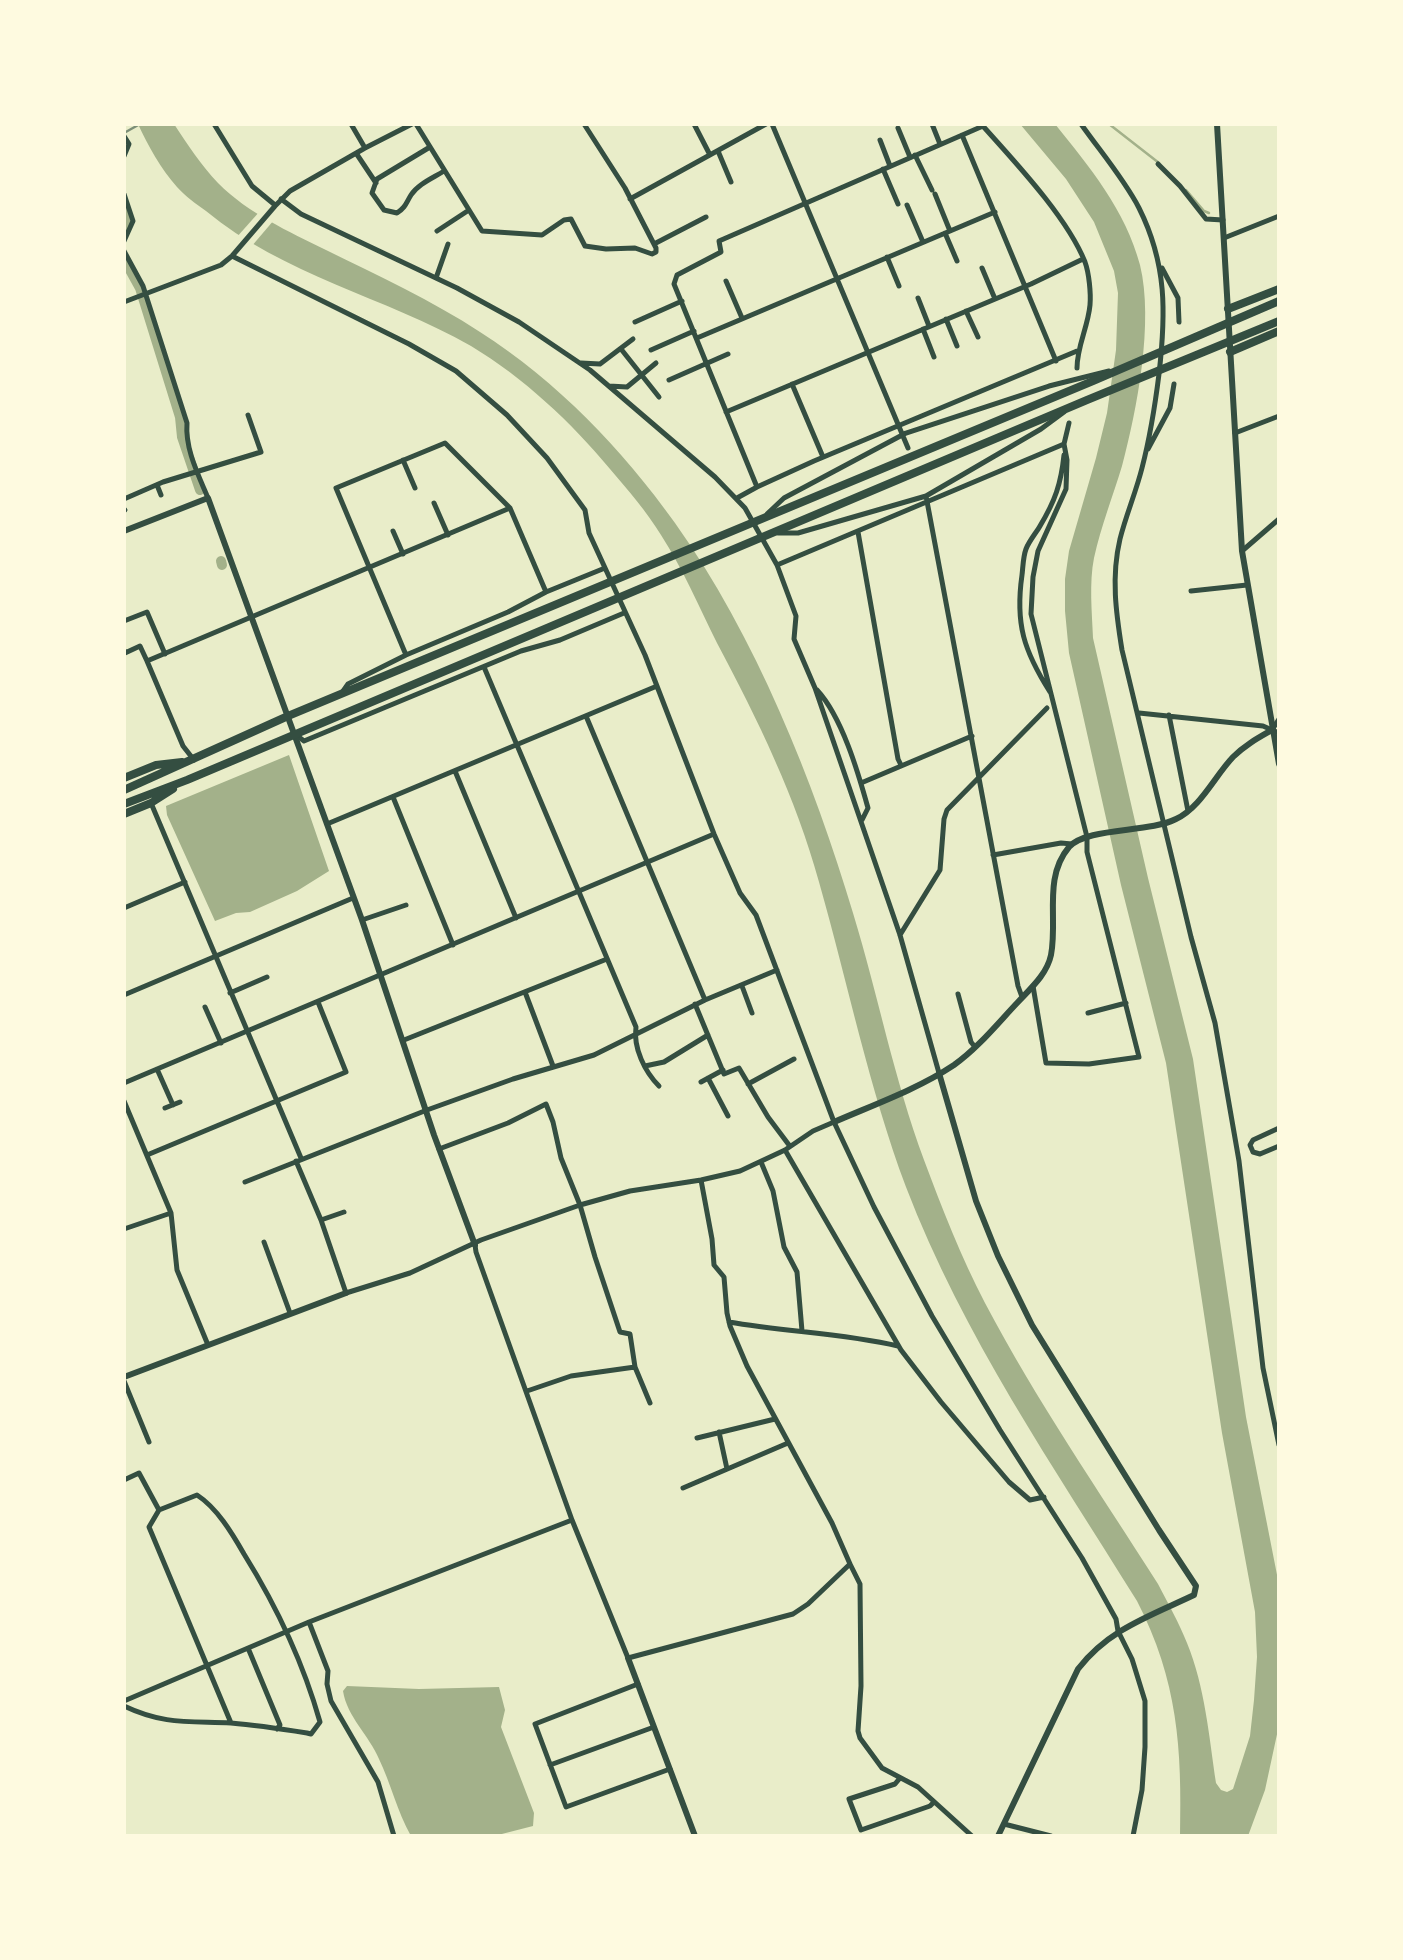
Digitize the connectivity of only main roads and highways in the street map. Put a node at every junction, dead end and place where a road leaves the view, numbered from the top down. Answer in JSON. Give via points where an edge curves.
{"nodes":[{"id":1,"x":1279,"y":289,"type":"edge"},
{"id":2,"x":1279,"y":301,"type":"edge"},
{"id":3,"x":1228,"y":309,"type":"road end"},
{"id":4,"x":1279,"y":321,"type":"edge"},
{"id":5,"x":1279,"y":331,"type":"edge"},
{"id":6,"x":1230,"y":352,"type":"road end"},
{"id":7,"x":192,"y":761,"type":"junction"},
{"id":8,"x":124,"y":778,"type":"edge"},
{"id":9,"x":187,"y":780,"type":"junction"},
{"id":10,"x":124,"y":790,"type":"edge"},
{"id":11,"x":124,"y":804,"type":"edge"},
{"id":12,"x":124,"y":814,"type":"edge"}],
"edges":[{"from":1,"to":3,"type":"highway"},
{"from":2,"to":7,"type":"highway","via":[[288,716]]},
{"from":4,"to":9,"type":"highway"},
{"from":5,"to":6,"type":"highway"},
{"from":7,"to":8,"type":"highway","via":[[156,765]]},
{"from":7,"to":10,"type":"highway"},
{"from":9,"to":11,"type":"highway"},
{"from":9,"to":12,"type":"highway"}]}
